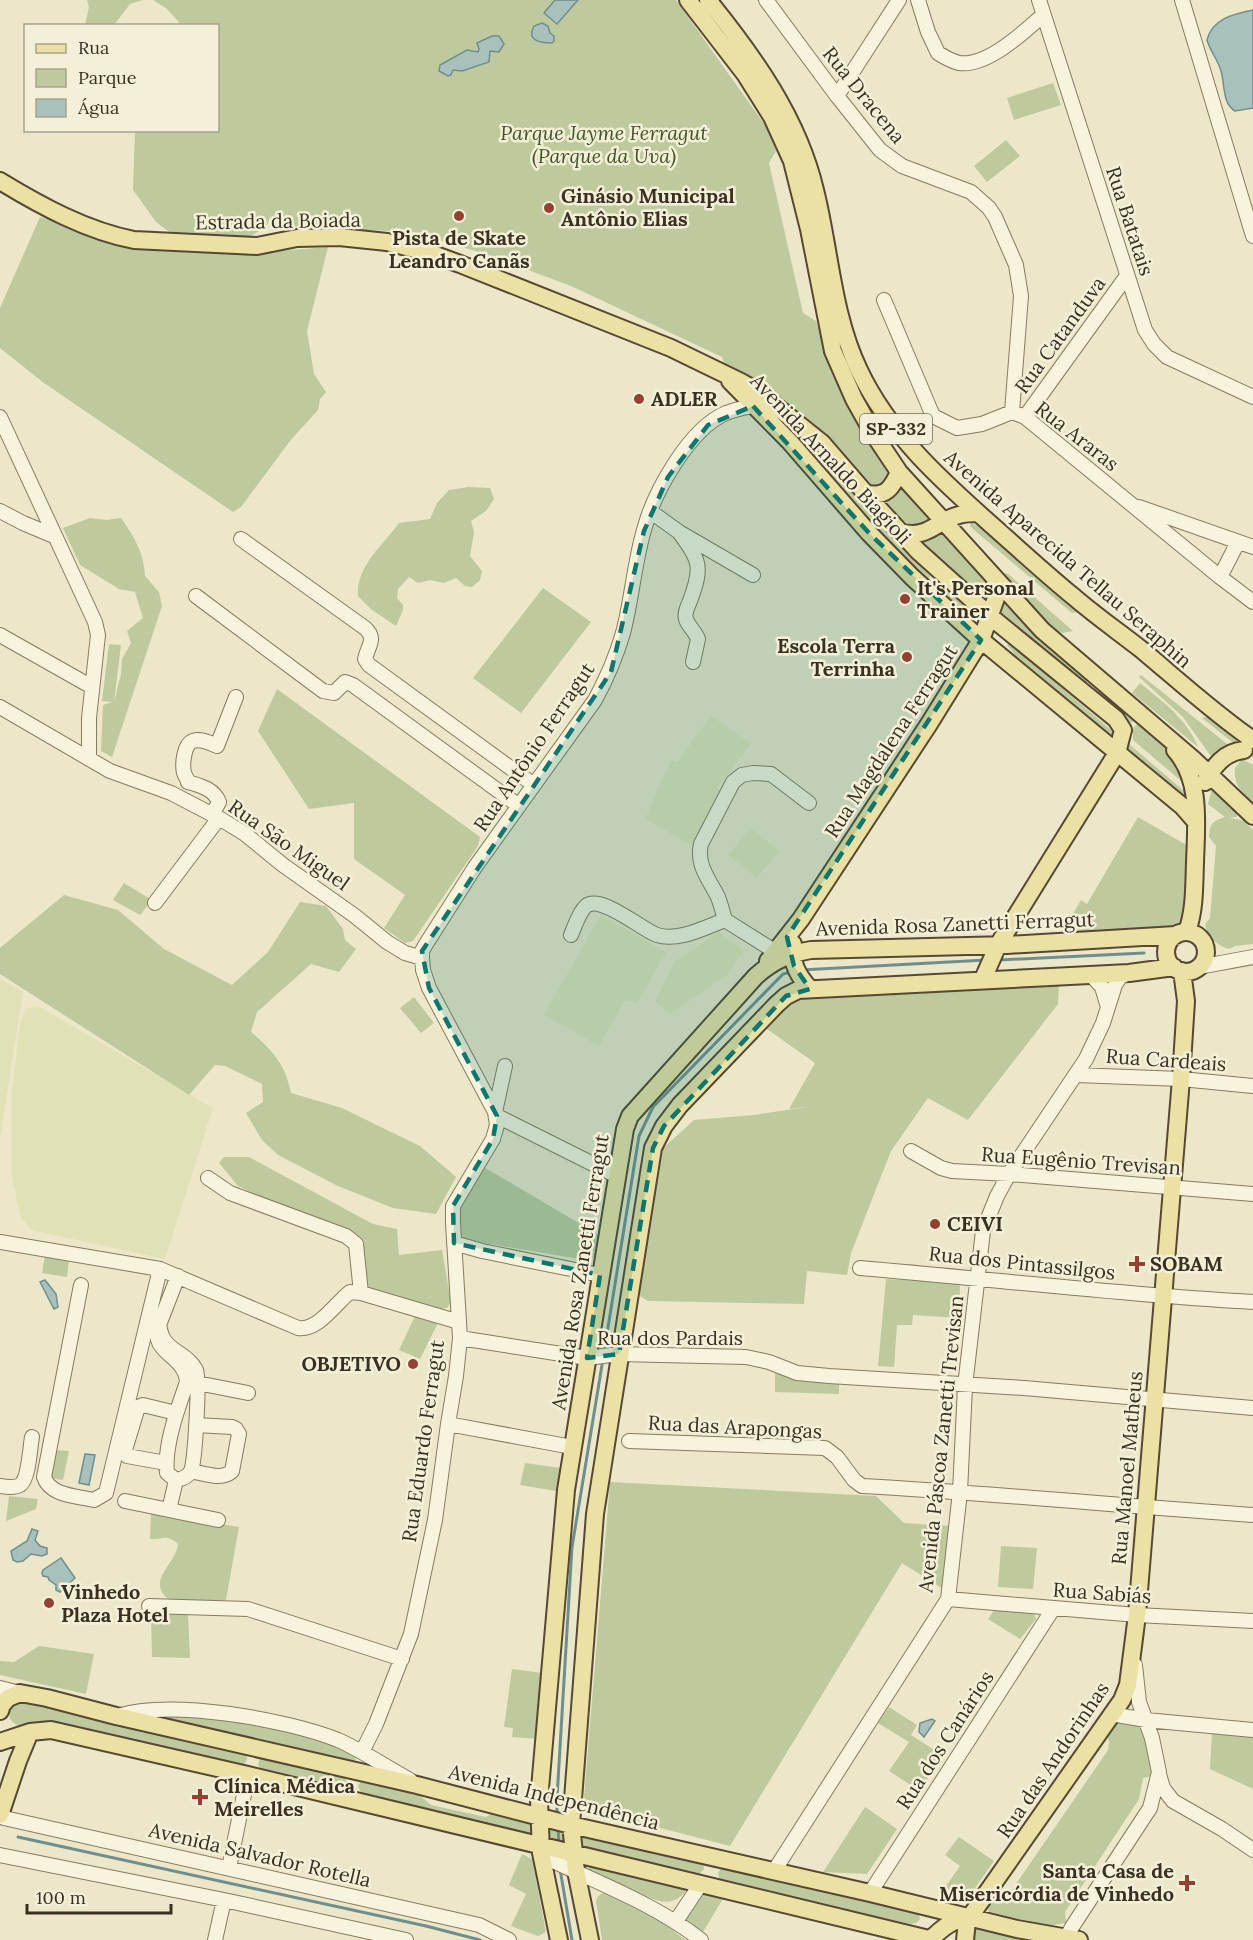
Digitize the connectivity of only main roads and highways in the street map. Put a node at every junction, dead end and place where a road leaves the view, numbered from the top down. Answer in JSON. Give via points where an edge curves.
{"nodes":[{"id":1,"x":688,"y":0,"type":"edge"},
{"id":2,"x":708,"y":0,"type":"edge"},
{"id":3,"x":0,"y":181,"type":"edge"},
{"id":4,"x":723,"y":374,"type":"junction"},
{"id":5,"x":831,"y":452,"type":"junction"},
{"id":6,"x":812,"y":468,"type":"junction"},
{"id":7,"x":899,"y":472,"type":"junction"},
{"id":8,"x":867,"y":494,"type":"junction"},
{"id":9,"x":978,"y":513,"type":"junction"},
{"id":10,"x":945,"y":522,"type":"junction"},
{"id":11,"x":900,"y":532,"type":"junction"},
{"id":12,"x":946,"y":576,"type":"junction"},
{"id":13,"x":995,"y":578,"type":"junction"},
{"id":14,"x":931,"y":595,"type":"junction"},
{"id":15,"x":988,"y":619,"type":"junction"},
{"id":16,"x":981,"y":640,"type":"junction"},
{"id":17,"x":1002,"y":657,"type":"junction"},
{"id":18,"x":1102,"y":683,"type":"junction"},
{"id":19,"x":1089,"y":697,"type":"junction"},
{"id":20,"x":1142,"y":715,"type":"junction"},
{"id":21,"x":1250,"y":747,"type":"edge"},
{"id":22,"x":1117,"y":753,"type":"junction"},
{"id":23,"x":1210,"y":774,"type":"junction"},
{"id":24,"x":1227,"y":791,"type":"junction"},
{"id":25,"x":1196,"y":805,"type":"junction"},
{"id":26,"x":1253,"y":816,"type":"edge"},
{"id":27,"x":1196,"y":822,"type":"junction"},
{"id":28,"x":1018,"y":914,"type":"junction"},
{"id":29,"x":1181,"y":934,"type":"junction"},
{"id":30,"x":1042,"y":942,"type":"junction"},
{"id":31,"x":998,"y":945,"type":"junction"},
{"id":32,"x":783,"y":952,"type":"junction"},
{"id":33,"x":1178,"y":969,"type":"junction"},
{"id":34,"x":983,"y":979,"type":"junction"},
{"id":35,"x":810,"y":989,"type":"junction"},
{"id":36,"x":1134,"y":1649,"type":"joint"},
{"id":37,"x":7,"y":1698,"type":"edge"},
{"id":38,"x":30,"y":1732,"type":"junction"},
{"id":39,"x":6,"y":1740,"type":"edge"},
{"id":40,"x":241,"y":1745,"type":"junction"},
{"id":41,"x":18,"y":1761,"type":"junction"},
{"id":42,"x":360,"y":1773,"type":"junction"},
{"id":43,"x":248,"y":1775,"type":"junction"},
{"id":44,"x":356,"y":1800,"type":"junction"},
{"id":45,"x":0,"y":1816,"type":"edge"},
{"id":46,"x":540,"y":1817,"type":"junction"},
{"id":47,"x":571,"y":1825,"type":"junction"},
{"id":48,"x":541,"y":1850,"type":"junction"},
{"id":49,"x":704,"y":1855,"type":"junction"},
{"id":50,"x":580,"y":1856,"type":"junction"},
{"id":51,"x":700,"y":1885,"type":"junction"},
{"id":52,"x":918,"y":1905,"type":"junction"},
{"id":53,"x":970,"y":1917,"type":"junction"},
{"id":54,"x":862,"y":1922,"type":"junction"},
{"id":55,"x":555,"y":1935,"type":"edge"},
{"id":56,"x":1070,"y":1939,"type":"edge"},
{"id":57,"x":590,"y":1940,"type":"edge"},
{"id":58,"x":931,"y":1940,"type":"edge"},
{"id":59,"x":965,"y":1940,"type":"edge"}],
"edges":[{"from":1,"to":7,"type":"main road","number":"SP-332","via":[[745,74],[772,117],[792,161],[833,351],[854,399]]},
{"from":2,"to":9,"type":"main road","name":"Avenida Aparecida Tellau Seraphin","number":"SP-332","via":[[759,67],[785,111],[804,155],[815,188],[834,292],[858,369],[898,432],[930,470]]},
{"from":3,"to":4,"type":"main road","name":"Estrada da Boiada","via":[[68,217],[134,240],[257,246],[297,238],[339,237],[430,253],[641,336]]},
{"from":4,"to":5,"type":"main road","name":"Avenida Arnaldo Biagioli","via":[[757,391]]},
{"from":4,"to":6,"type":"main road","name":"Avenida Arnaldo Biagioli"},
{"from":5,"to":6,"type":"main road"},
{"from":5,"to":8,"type":"main road","name":"Avenida Arnaldo Biagioli"},
{"from":6,"to":14,"type":"main road","name":"Avenida Arnaldo Biagioli"},
{"from":7,"to":8,"type":"main road","via":[[886,492]]},
{"from":7,"to":10,"type":"main road","number":"SP-332"},
{"from":8,"to":11,"type":"main road","name":"Avenida Arnaldo Biagioli"},
{"from":9,"to":10,"type":"main road","via":[[959,515]]},
{"from":9,"to":21,"type":"main road","name":"Avenida Aparecida Tellau Seraphin","number":"SP-332","via":[[1217,714]]},
{"from":10,"to":11,"type":"main road","via":[[926,533]]},
{"from":10,"to":13,"type":"main road","number":"SP-332"},
{"from":11,"to":12,"type":"main road","name":"Avenida Arnaldo Biagioli"},
{"from":12,"to":14,"type":"main road","via":[[933,587]]},
{"from":12,"to":15,"type":"main road","name":"Avenida Arnaldo Biagioli"},
{"from":13,"to":15,"type":"main road","name":"Rua Magdalena Ferragut","via":[[996,598]]},
{"from":13,"to":18,"type":"main road","number":"SP-332","via":[[1042,630]]},
{"from":14,"to":16,"type":"main road","name":"Avenida Arnaldo Biagioli"},
{"from":15,"to":16,"type":"main road","name":"Rua Magdalena Ferragut"},
{"from":15,"to":17,"type":"main road"},
{"from":15,"to":19,"type":"main road","name":"Avenida Arnaldo Biagioli"},
{"from":16,"to":17,"type":"main road","name":"Avenida Arnaldo Biagioli"},
{"from":16,"to":32,"type":"main road","name":"Rua Magdalena Ferragut"},
{"from":17,"to":22,"type":"main road","name":"Avenida Arnaldo Biagioli"},
{"from":18,"to":19,"type":"main road"},
{"from":18,"to":20,"type":"main road","number":"SP-332"},
{"from":19,"to":22,"type":"main road","name":"Avenida Arnaldo Biagioli","via":[[1116,719],[1123,730]]},
{"from":20,"to":23,"type":"main road","number":"SP-332"},
{"from":20,"to":25,"type":"main road","via":[[1186,766]]},
{"from":21,"to":23,"type":"main road","via":[[1224,758]]},
{"from":21,"to":24,"type":"main road","via":[[1234,758],[1228,768]]},
{"from":22,"to":27,"type":"main road","name":"Avenida Arnaldo Biagioli"},
{"from":22,"to":28,"type":"main road"},
{"from":23,"to":24,"type":"main road","number":"SP-332"},
{"from":23,"to":25,"type":"main road"},
{"from":24,"to":26,"type":"main road","number":"SP-332"},
{"from":25,"to":27,"type":"main road"},
{"from":27,"to":29,"type":"main road","via":[[1194,909]]},
{"from":28,"to":30,"type":"main road","via":[[1027,935]]},
{"from":28,"to":31,"type":"main road"},
{"from":29,"to":30,"type":"main road","name":"Avenida Rosa Zanetti Ferragut"},
{"from":29,"to":33,"type":"main road","via":[[1168,945],[1167,951],[1170,963]]},
{"from":29,"to":33,"type":"main road","via":[[1201,938],[1206,947],[1199,967],[1188,972]]},
{"from":30,"to":31,"type":"main road","name":"Avenida Rosa Zanetti Ferragut"},
{"from":31,"to":32,"type":"main road","name":"Avenida Rosa Zanetti Ferragut"},
{"from":31,"to":34,"type":"main road"},
{"from":32,"to":35,"type":"main road"},
{"from":32,"to":46,"type":"main road","name":"Avenida Rosa Zanetti Ferragut","via":[[756,976],[630,1116],[625,1129],[562,1526]]},
{"from":33,"to":34,"type":"main road"},
{"from":33,"to":36,"type":"main road","name":"Rua Manoel Matheus","via":[[1186,1001],[1181,1079]]},
{"from":34,"to":35,"type":"main road"},
{"from":35,"to":47,"type":"main road","via":[[786,996],[680,1105],[653,1148],[595,1514]]},
{"from":36,"to":53,"type":"main road","name":"Rua das Andorinhas","via":[[1122,1700]]},
{"from":37,"to":39,"type":"main road"},
{"from":37,"to":40,"type":"main road","name":"Avenida Independência","via":[[116,1716]]},
{"from":38,"to":39,"type":"main road"},
{"from":38,"to":41,"type":"main road"},
{"from":38,"to":43,"type":"main road","via":[[51,1730]]},
{"from":39,"to":41,"type":"main road"},
{"from":40,"to":42,"type":"main road","name":"Avenida Independência"},
{"from":40,"to":43,"type":"main road","via":[[251,1751]]},
{"from":41,"to":45,"type":"main road"},
{"from":42,"to":44,"type":"main road","via":[[353,1789]]},
{"from":42,"to":46,"type":"main road","name":"Avenida Independência"},
{"from":43,"to":44,"type":"main road"},
{"from":44,"to":48,"type":"main road"},
{"from":46,"to":47,"type":"main road","name":"Avenida Independência"},
{"from":46,"to":48,"type":"main road","name":"Avenida Rosa Zanetti Ferragut"},
{"from":47,"to":49,"type":"main road","name":"Avenida Independência"},
{"from":47,"to":50,"type":"main road"},
{"from":48,"to":50,"type":"main road"},
{"from":48,"to":55,"type":"main road","name":"Avenida Rosa Zanetti Ferragut"},
{"from":49,"to":51,"type":"main road","via":[[708,1871]]},
{"from":49,"to":52,"type":"main road","name":"Avenida Independência"},
{"from":50,"to":51,"type":"main road"},
{"from":50,"to":57,"type":"main road"},
{"from":51,"to":54,"type":"main road"},
{"from":52,"to":53,"type":"main road","name":"Avenida Independência"},
{"from":52,"to":54,"type":"main road","via":[[922,1917],[914,1927]]},
{"from":53,"to":56,"type":"main road","name":"Avenida Independência"},
{"from":53,"to":58,"type":"main road","via":[[956,1919]]},
{"from":53,"to":59,"type":"main road"},
{"from":54,"to":58,"type":"main road"}]}
